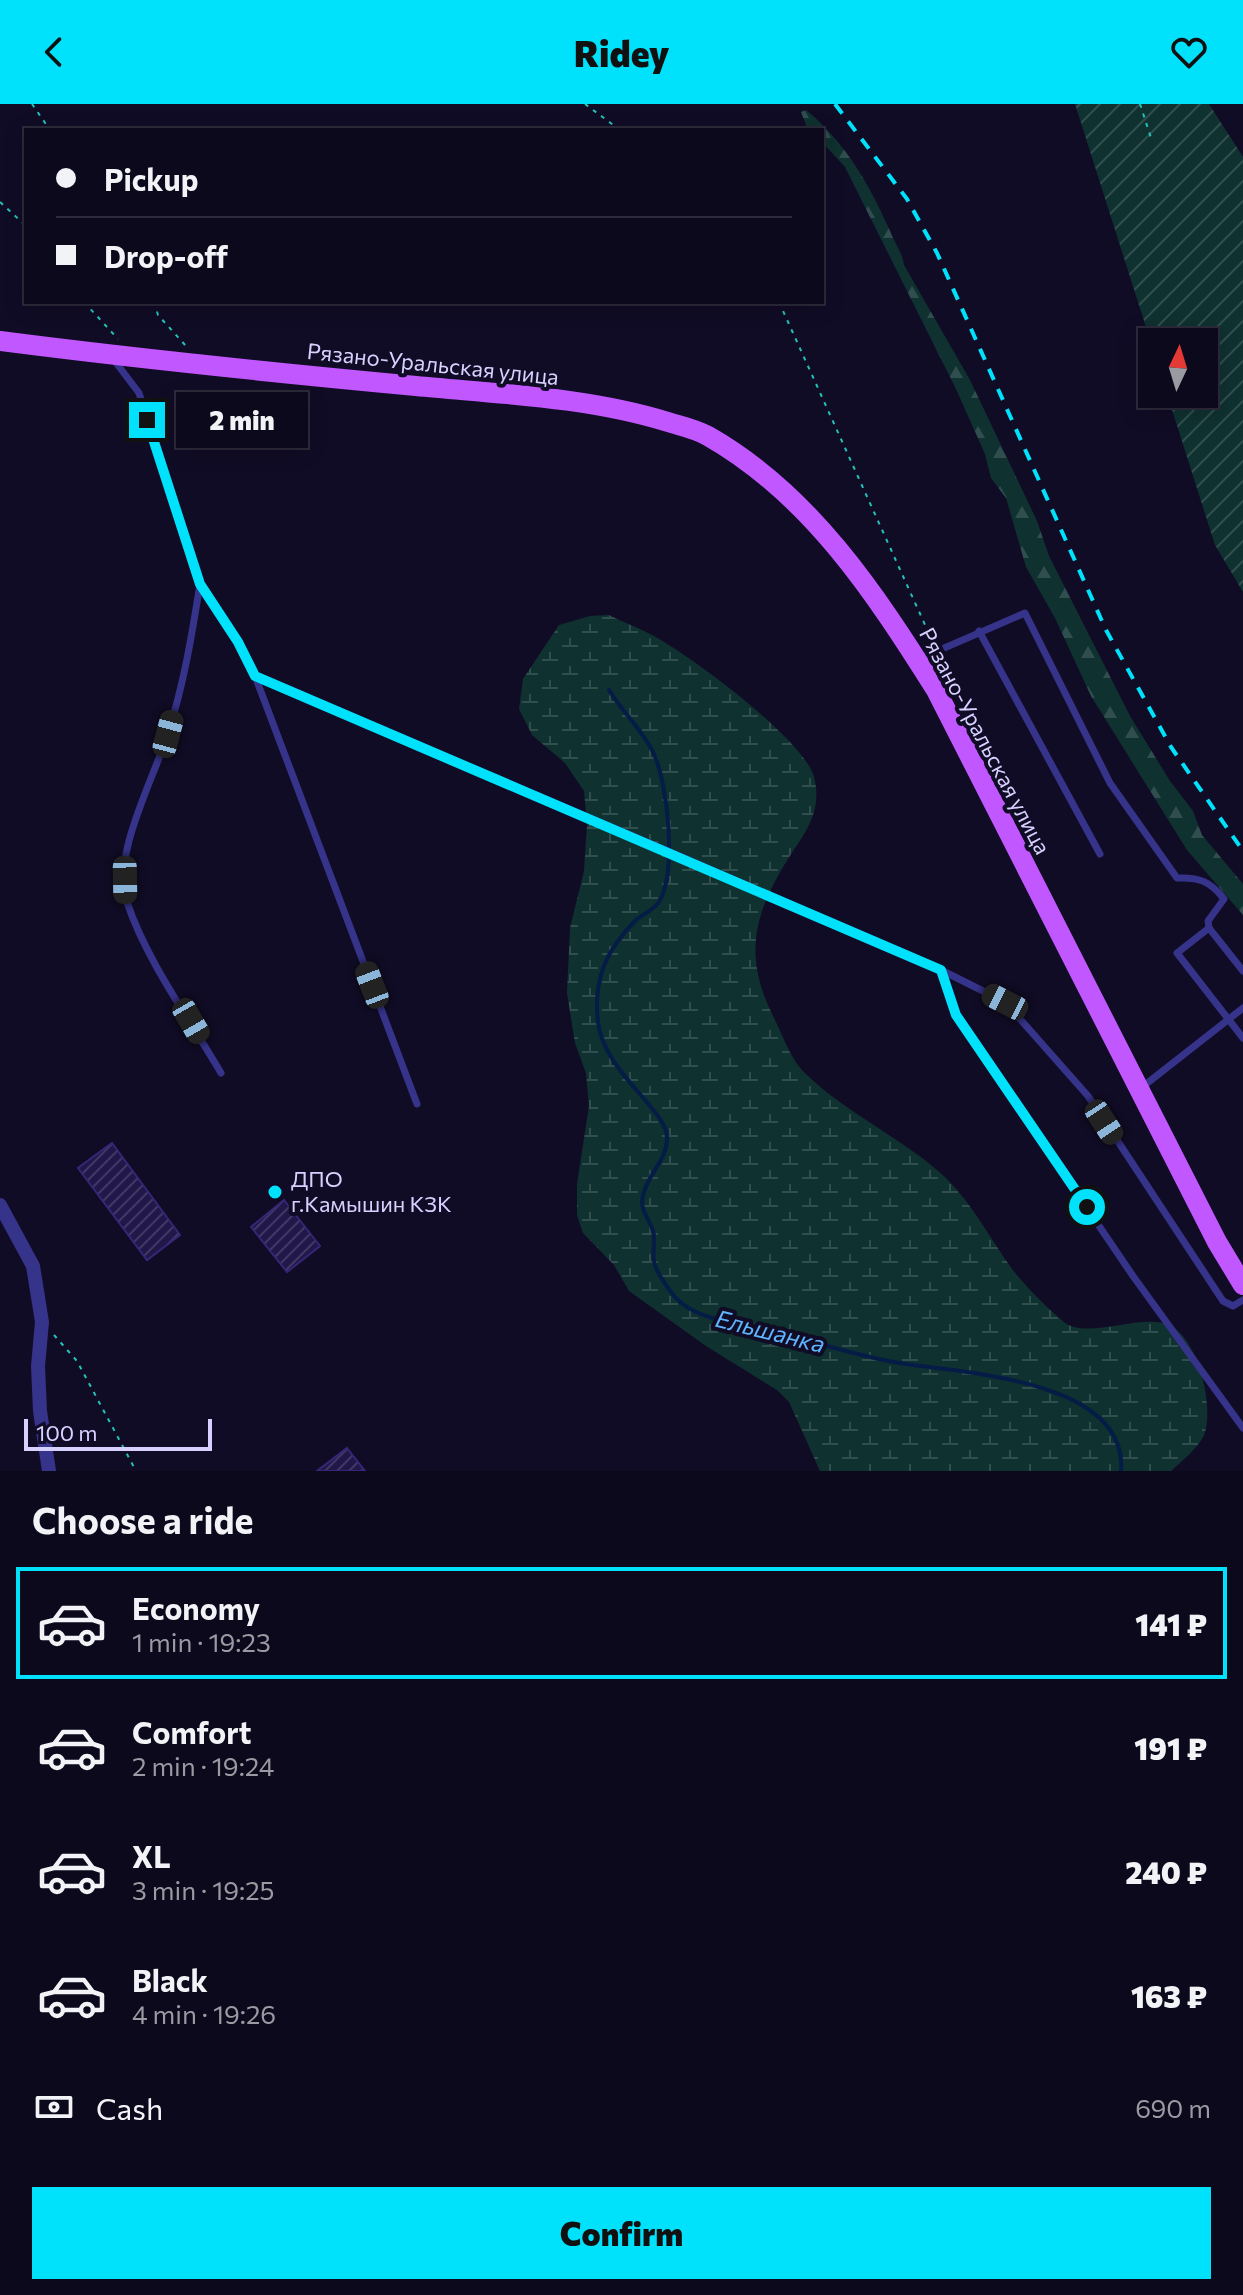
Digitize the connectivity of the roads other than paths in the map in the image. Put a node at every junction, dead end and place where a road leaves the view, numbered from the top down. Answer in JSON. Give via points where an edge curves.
{"nodes":[{"id":1,"x":0,"y":341,"type":"edge"},
{"id":2,"x":115,"y":348,"type":"junction"},
{"id":3,"x":200,"y":584,"type":"junction"},
{"id":4,"x":979,"y":631,"type":"junction"},
{"id":5,"x":916,"y":658,"type":"junction"},
{"id":6,"x":255,"y":676,"type":"junction"},
{"id":7,"x":1100,"y":854,"type":"dead end"},
{"id":8,"x":1209,"y":928,"type":"junction"},
{"id":9,"x":941,"y":970,"type":"junction"},
{"id":10,"x":1243,"y":971,"type":"edge"},
{"id":11,"x":1243,"y":1008,"type":"edge"},
{"id":12,"x":1229,"y":1019,"type":"junction"},
{"id":13,"x":1243,"y":1038,"type":"edge"},
{"id":14,"x":221,"y":1073,"type":"dead end"},
{"id":15,"x":1139,"y":1089,"type":"junction"},
{"id":16,"x":417,"y":1104,"type":"dead end"},
{"id":17,"x":0,"y":1205,"type":"edge"},
{"id":18,"x":1243,"y":1285,"type":"edge"},
{"id":19,"x":1243,"y":1300,"type":"edge"},
{"id":20,"x":1243,"y":1428,"type":"edge"},
{"id":21,"x":49,"y":1471,"type":"edge"}],
"edges":[{"from":1,"to":2,"type":"main road","name":"Рязано-Уральская улица"},
{"from":2,"to":3,"type":"lane","via":[[139,393]]},
{"from":2,"to":5,"type":"main road","name":"Рязано-Уральская улица","via":[[204,366],[547,398],[640,413],[704,433],[794,499],[883,605]]},
{"from":3,"to":6,"type":"lane"},
{"from":3,"to":14,"type":"lane","via":[[168,734],[125,861],[125,900]]},
{"from":4,"to":5,"type":"lane"},
{"from":4,"to":7,"type":"lane"},
{"from":4,"to":8,"type":"lane","via":[[1025,613],[1110,783],[1177,878],[1211,883],[1224,899],[1208,921]]},
{"from":5,"to":15,"type":"main road","name":"Рязано-Уральская улица"},
{"from":6,"to":9,"type":"lane"},
{"from":6,"to":16,"type":"lane"},
{"from":8,"to":10,"type":"lane"},
{"from":8,"to":12,"type":"lane","via":[[1177,953]]},
{"from":9,"to":19,"type":"lane","via":[[1005,1002],[1088,1096],[1223,1301],[1233,1306]]},
{"from":9,"to":20,"type":"lane","via":[[956,1015]]},
{"from":11,"to":12,"type":"lane"},
{"from":12,"to":13,"type":"lane"},
{"from":12,"to":15,"type":"lane"},
{"from":15,"to":18,"type":"main road","name":"Рязано-Уральская улица"},
{"from":17,"to":21,"type":"street","via":[[33,1266],[42,1322],[40,1411]]}]}
